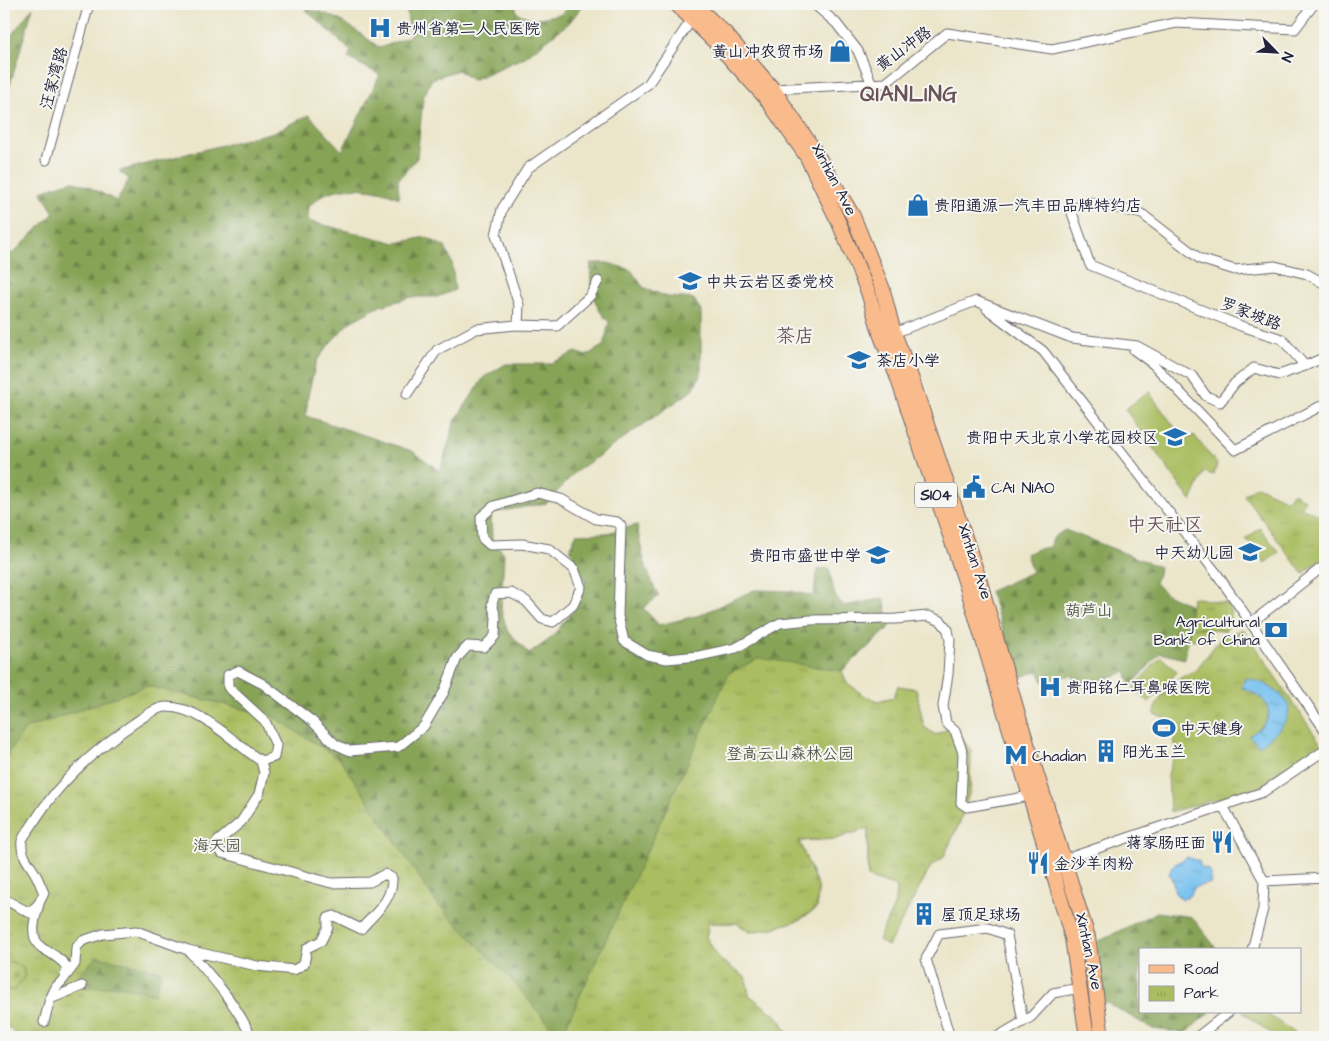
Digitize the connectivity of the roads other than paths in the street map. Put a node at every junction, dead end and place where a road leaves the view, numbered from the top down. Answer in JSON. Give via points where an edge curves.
{"nodes":[{"id":1,"x":89,"y":4,"type":"edge"},
{"id":2,"x":676,"y":4,"type":"edge"},
{"id":3,"x":694,"y":4,"type":"edge"},
{"id":4,"x":814,"y":4,"type":"edge"},
{"id":5,"x":1314,"y":4,"type":"edge"},
{"id":6,"x":692,"y":19,"type":"junction"},
{"id":7,"x":872,"y":84,"type":"junction"},
{"id":8,"x":769,"y":93,"type":"junction"},
{"id":9,"x":46,"y":160,"type":"dead end"},
{"id":10,"x":598,"y":281,"type":"dead end"},
{"id":11,"x":1325,"y":284,"type":"edge"},
{"id":12,"x":976,"y":301,"type":"junction"},
{"id":13,"x":518,"y":325,"type":"junction"},
{"id":14,"x":894,"y":333,"type":"junction"},
{"id":15,"x":1128,"y":345,"type":"junction"},
{"id":16,"x":1325,"y":357,"type":"edge"},
{"id":17,"x":1305,"y":366,"type":"junction"},
{"id":18,"x":407,"y":394,"type":"dead end"},
{"id":19,"x":1325,"y":404,"type":"edge"},
{"id":20,"x":1325,"y":566,"type":"edge"},
{"id":21,"x":1251,"y":622,"type":"junction"},
{"id":22,"x":1325,"y":730,"type":"edge"},
{"id":23,"x":1325,"y":750,"type":"edge"},
{"id":24,"x":261,"y":761,"type":"junction"},
{"id":25,"x":1030,"y":796,"type":"junction"},
{"id":26,"x":1223,"y":806,"type":"junction"},
{"id":27,"x":1058,"y":862,"type":"junction"},
{"id":28,"x":1325,"y":878,"type":"edge"},
{"id":29,"x":1264,"y":881,"type":"junction"},
{"id":30,"x":4,"y":899,"type":"edge"},
{"id":31,"x":39,"y":903,"type":"junction"},
{"id":32,"x":1253,"y":948,"type":"edge"},
{"id":33,"x":188,"y":950,"type":"junction"},
{"id":34,"x":62,"y":981,"type":"junction"},
{"id":35,"x":82,"y":986,"type":"dead end"},
{"id":36,"x":1080,"y":988,"type":"junction"},
{"id":37,"x":50,"y":998,"type":"junction"},
{"id":38,"x":1226,"y":1014,"type":"edge"},
{"id":39,"x":44,"y":1022,"type":"dead end"},
{"id":40,"x":1023,"y":1022,"type":"junction"},
{"id":41,"x":251,"y":1037,"type":"edge"},
{"id":42,"x":950,"y":1037,"type":"edge"},
{"id":43,"x":998,"y":1037,"type":"edge"},
{"id":44,"x":1087,"y":1037,"type":"edge"},
{"id":45,"x":1102,"y":1037,"type":"edge"},
{"id":46,"x":1197,"y":1037,"type":"edge"}],
"edges":[{"from":1,"to":9,"type":"street","name":"汪家湾路"},
{"from":2,"to":6,"type":"main road","name":"Xintian Ave","number":"S104"},
{"from":3,"to":8,"type":"main road","name":"Xintian Ave","number":"S104","via":[[725,34]]},
{"from":4,"to":7,"type":"street","via":[[836,23],[858,51]]},
{"from":5,"to":7,"type":"street","name":"黄山冲路","via":[[1295,29],[1176,23],[1052,49],[947,33],[886,83]]},
{"from":6,"to":8,"type":"main road","name":"Xintian Ave","number":"S104"},
{"from":6,"to":13,"type":"street","via":[[648,84],[528,168],[502,209],[496,235],[519,305]]},
{"from":7,"to":8,"type":"street","name":"黄山冲路"},
{"from":8,"to":14,"type":"main road","name":"Xintian Ave","number":"S104","via":[[816,153],[852,216],[882,287]]},
{"from":8,"to":25,"type":"main road","name":"Xintian Ave","number":"S104","via":[[840,223],[868,292],[966,584]]},
{"from":10,"to":13,"type":"street","via":[[590,296],[557,326]]},
{"from":11,"to":17,"type":"street","name":"罗家坡路","via":[[1308,274],[1275,266],[1235,270],[1200,259],[1142,214],[1090,202],[1071,210],[1090,266],[1282,340]]},
{"from":12,"to":14,"type":"street"},
{"from":12,"to":15,"type":"street","via":[[1072,338]]},
{"from":12,"to":21,"type":"street","via":[[1043,351]]},
{"from":13,"to":18,"type":"street","via":[[476,329],[437,350]]},
{"from":14,"to":27,"type":"main road","name":"Xintian Ave","number":"S104","via":[[980,582]]},
{"from":15,"to":17,"type":"street","via":[[1137,346],[1192,376],[1206,396],[1220,402],[1235,383],[1254,368],[1279,375]]},
{"from":15,"to":19,"type":"street","via":[[1153,364],[1235,450]]},
{"from":16,"to":17,"type":"street"},
{"from":20,"to":21,"type":"street"},
{"from":21,"to":22,"type":"street"},
{"from":23,"to":26,"type":"street","via":[[1263,792]]},
{"from":24,"to":25,"type":"street","via":[[274,757],[276,745],[265,721],[228,687],[228,675],[238,671],[263,684],[312,721],[335,744],[350,751],[398,747],[424,726],[444,692],[458,658],[468,646],[484,647],[495,636],[496,617],[492,604],[496,594],[511,593],[526,601],[542,619],[553,622],[573,605],[582,587],[574,569],[549,549],[522,544],[490,544],[482,538],[482,516],[494,506],[537,493],[561,499],[596,518],[622,526],[618,616],[624,640],[647,655],[667,658],[699,656],[736,648],[780,624],[810,620],[928,616],[941,621],[950,640],[943,706],[946,723],[955,731],[963,753],[961,803],[967,807]]},
{"from":24,"to":31,"type":"street","via":[[208,721],[180,708],[165,707],[144,716],[90,756],[38,814],[22,840],[22,854],[44,892]]},
{"from":24,"to":33,"type":"street","via":[[264,772],[259,794],[241,822],[217,842],[215,846],[222,853],[331,883],[370,882],[386,874],[392,878],[393,888],[386,902],[360,929],[334,916],[328,918],[322,941],[306,948],[304,964],[294,970],[257,966]]},
{"from":25,"to":27,"type":"main road","name":"Xintian Ave","number":"S104"},
{"from":26,"to":27,"type":"street"},
{"from":26,"to":29,"type":"street"},
{"from":27,"to":36,"type":"main road","name":"Xintian Ave","number":"S104"},
{"from":27,"to":45,"type":"main road","name":"Xintian Ave","number":"S104","via":[[1088,937]]},
{"from":28,"to":29,"type":"street"},
{"from":29,"to":32,"type":"street","via":[[1263,909]]},
{"from":30,"to":31,"type":"street","via":[[30,913]]},
{"from":31,"to":34,"type":"street","via":[[34,936],[40,946],[60,958],[66,967]]},
{"from":33,"to":34,"type":"street","via":[[136,931],[103,934],[82,941],[76,948],[75,964]]},
{"from":33,"to":41,"type":"street","via":[[206,970]]},
{"from":34,"to":37,"type":"street"},
{"from":35,"to":37,"type":"street"},
{"from":36,"to":40,"type":"street","via":[[1053,992]]},
{"from":36,"to":44,"type":"main road","name":"Xintian Ave","number":"S104"},
{"from":37,"to":39,"type":"street"},
{"from":38,"to":46,"type":"street"},
{"from":40,"to":42,"type":"street","via":[[1006,935],[988,928],[939,934],[926,959]]},
{"from":40,"to":43,"type":"street"}]}
